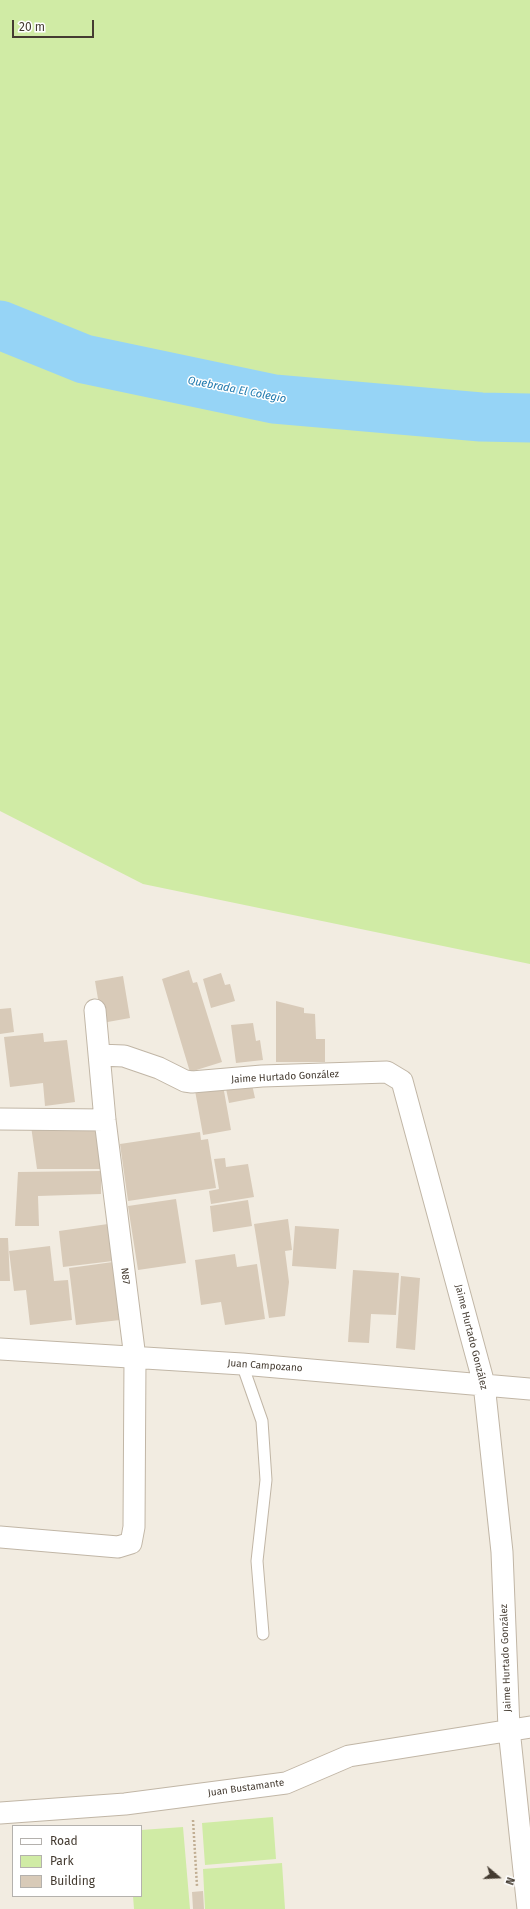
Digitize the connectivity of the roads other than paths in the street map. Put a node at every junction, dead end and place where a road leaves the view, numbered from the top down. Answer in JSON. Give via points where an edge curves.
{"nodes":[{"id":1,"x":95,"y":1010,"type":"dead end"},
{"id":2,"x":99,"y":1055,"type":"junction"},
{"id":3,"x":0,"y":1119,"type":"edge"},
{"id":4,"x":105,"y":1120,"type":"junction"},
{"id":5,"x":0,"y":1349,"type":"edge"},
{"id":6,"x":135,"y":1358,"type":"junction"},
{"id":7,"x":242,"y":1364,"type":"junction"},
{"id":8,"x":484,"y":1384,"type":"junction"},
{"id":9,"x":530,"y":1389,"type":"edge"},
{"id":10,"x":0,"y":1537,"type":"edge"},
{"id":11,"x":263,"y":1634,"type":"dead end"},
{"id":12,"x":530,"y":1726,"type":"edge"},
{"id":13,"x":509,"y":1729,"type":"junction"},
{"id":14,"x":0,"y":1813,"type":"edge"},
{"id":15,"x":528,"y":1909,"type":"edge"}],
"edges":[{"from":1,"to":2,"type":"street","name":"N87"},
{"from":2,"to":4,"type":"street","name":"N87"},
{"from":2,"to":8,"type":"street","name":"Jaime Hurtado González","via":[[124,1056],[192,1082],[262,1076],[387,1072],[402,1081]]},
{"from":3,"to":4,"type":"street"},
{"from":4,"to":6,"type":"street","name":"N87"},
{"from":5,"to":6,"type":"street","name":"Juan Campozano"},
{"from":6,"to":7,"type":"street","name":"Juan Campozano"},
{"from":6,"to":10,"type":"street","name":"N87","via":[[134,1527],[131,1543],[118,1547]]},
{"from":7,"to":8,"type":"street","name":"Juan Campozano"},
{"from":7,"to":11,"type":"lane","via":[[262,1421],[266,1480],[257,1561]]},
{"from":8,"to":9,"type":"street","name":"Juan Campozano"},
{"from":8,"to":13,"type":"street","name":"Jaime Hurtado González","via":[[502,1552]]},
{"from":12,"to":13,"type":"street","name":"Juan Bustamante"},
{"from":13,"to":14,"type":"street","name":"Juan Bustamante","via":[[349,1756],[286,1783],[125,1804]]},
{"from":13,"to":15,"type":"street","name":"Jaime Hurtado González"}]}
